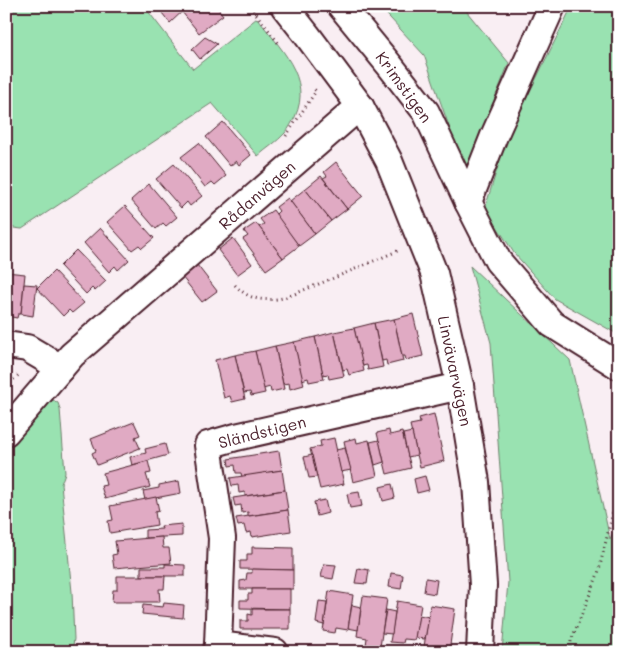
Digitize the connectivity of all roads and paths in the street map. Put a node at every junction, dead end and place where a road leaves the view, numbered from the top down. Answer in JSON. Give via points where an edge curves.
{"nodes":[{"id":1,"x":250,"y":6,"type":"edge"},
{"id":2,"x":284,"y":6,"type":"edge"},
{"id":3,"x":341,"y":6,"type":"edge"},
{"id":4,"x":552,"y":6,"type":"edge"},
{"id":5,"x":286,"y":51,"type":"dead end"},
{"id":6,"x":311,"y":85,"type":"dead end"},
{"id":7,"x":316,"y":91,"type":"junction"},
{"id":8,"x":360,"y":106,"type":"junction"},
{"id":9,"x":340,"y":124,"type":"junction"},
{"id":10,"x":281,"y":143,"type":"dead end"},
{"id":11,"x":468,"y":202,"type":"junction"},
{"id":12,"x":397,"y":242,"type":"dead end"},
{"id":13,"x":235,"y":285,"type":"dead end"},
{"id":14,"x":6,"y":345,"type":"edge"},
{"id":15,"x":38,"y":355,"type":"junction"},
{"id":16,"x":619,"y":366,"type":"edge"},
{"id":17,"x":61,"y":368,"type":"junction"},
{"id":18,"x":6,"y":386,"type":"edge"},
{"id":19,"x":460,"y":386,"type":"junction"},
{"id":20,"x":6,"y":432,"type":"edge"},
{"id":21,"x":619,"y":487,"type":"edge"},
{"id":22,"x":217,"y":648,"type":"edge"},
{"id":23,"x":275,"y":652,"type":"edge"},
{"id":24,"x":480,"y":652,"type":"edge"},
{"id":25,"x":570,"y":652,"type":"edge"}],
"edges":[{"from":1,"to":5,"type":"path"},
{"from":2,"to":8,"type":"street"},
{"from":3,"to":11,"type":"street","name":"Krimstigen","via":[[426,112]]},
{"from":4,"to":11,"type":"street"},
{"from":6,"to":7,"type":"path"},
{"from":7,"to":9,"type":"path"},
{"from":7,"to":10,"type":"path"},
{"from":8,"to":9,"type":"street","name":"Rådanvägen"},
{"from":8,"to":19,"type":"street","name":"Linvävarvägen","via":[[389,160],[434,273]]},
{"from":9,"to":17,"type":"street","name":"Rådanvägen"},
{"from":11,"to":16,"type":"street","name":"Krimstigen","via":[[498,261],[552,324]]},
{"from":12,"to":13,"type":"path","via":[[400,250],[279,299],[251,297]]},
{"from":14,"to":15,"type":"street","via":[[27,348]]},
{"from":15,"to":17,"type":"street"},
{"from":15,"to":18,"type":"path"},
{"from":17,"to":20,"type":"street","name":"Rådanvägen"},
{"from":19,"to":22,"type":"street","name":"Sländstigen","via":[[208,445],[222,538]]},
{"from":19,"to":24,"type":"street","name":"Linvävarvägen","via":[[476,482],[483,585]]},
{"from":21,"to":25,"type":"path","via":[[598,574],[570,641]]},
{"from":22,"to":23,"type":"street"}]}
